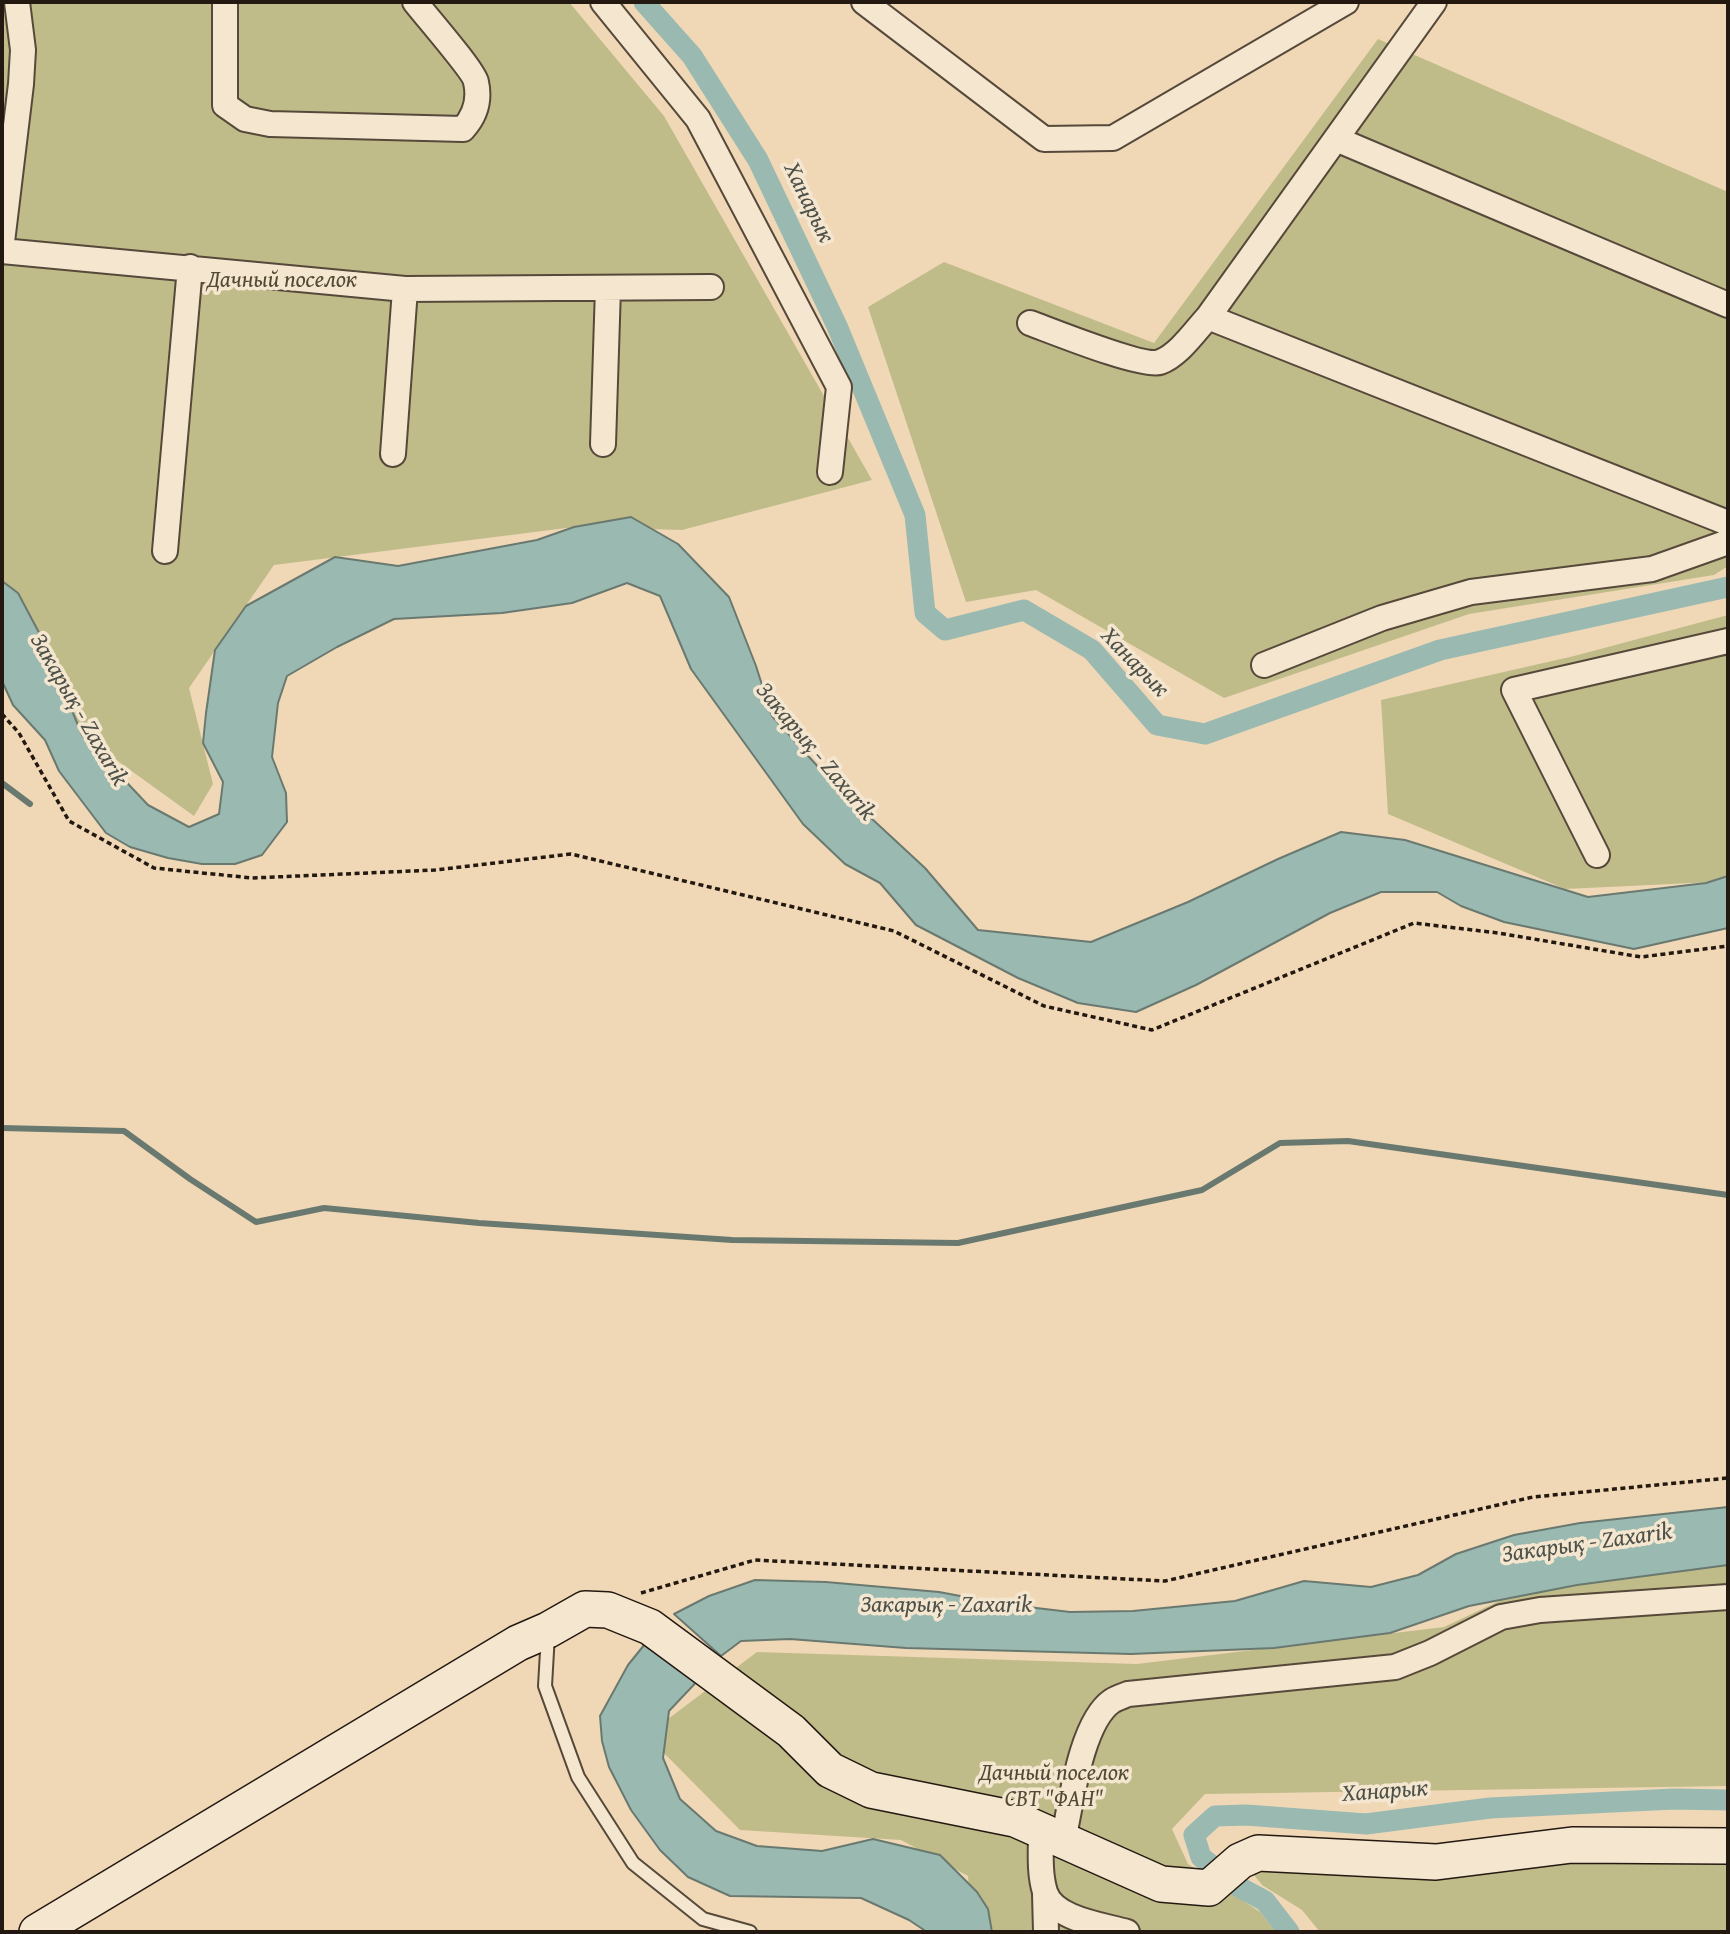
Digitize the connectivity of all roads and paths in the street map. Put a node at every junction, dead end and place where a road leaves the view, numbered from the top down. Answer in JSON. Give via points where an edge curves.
{"nodes":[{"id":1,"x":17,"y":2,"type":"edge"},
{"id":2,"x":225,"y":2,"type":"edge"},
{"id":3,"x":415,"y":2,"type":"edge"},
{"id":4,"x":603,"y":2,"type":"edge"},
{"id":5,"x":864,"y":2,"type":"edge"},
{"id":6,"x":1346,"y":2,"type":"edge"},
{"id":7,"x":1434,"y":2,"type":"edge"},
{"id":8,"x":12,"y":48,"type":"edge"},
{"id":9,"x":1336,"y":139,"type":"junction"},
{"id":10,"x":6,"y":172,"type":"edge"},
{"id":11,"x":2,"y":242,"type":"edge"},
{"id":12,"x":2,"y":251,"type":"edge"},
{"id":13,"x":190,"y":267,"type":"junction"},
{"id":14,"x":711,"y":287,"type":"dead end"},
{"id":15,"x":608,"y":288,"type":"junction"},
{"id":16,"x":405,"y":289,"type":"junction"},
{"id":17,"x":1728,"y":305,"type":"edge"},
{"id":18,"x":1208,"y":317,"type":"junction"},
{"id":19,"x":1030,"y":323,"type":"dead end"},
{"id":20,"x":603,"y":444,"type":"dead end"},
{"id":21,"x":393,"y":454,"type":"dead end"},
{"id":22,"x":830,"y":472,"type":"dead end"},
{"id":23,"x":1728,"y":523,"type":"edge"},
{"id":24,"x":1728,"y":542,"type":"edge"},
{"id":25,"x":165,"y":551,"type":"dead end"},
{"id":26,"x":1728,"y":641,"type":"edge"},
{"id":27,"x":1264,"y":665,"type":"dead end"},
{"id":28,"x":2,"y":714,"type":"edge"},
{"id":29,"x":1597,"y":855,"type":"dead end"},
{"id":30,"x":1728,"y":946,"type":"edge"},
{"id":31,"x":1728,"y":1478,"type":"edge"},
{"id":32,"x":1728,"y":1597,"type":"edge"},
{"id":33,"x":608,"y":1610,"type":"junction"},
{"id":34,"x":548,"y":1630,"type":"junction"},
{"id":35,"x":1052,"y":1836,"type":"junction"},
{"id":36,"x":1728,"y":1846,"type":"edge"},
{"id":37,"x":1045,"y":1894,"type":"junction"},
{"id":38,"x":37,"y":1932,"type":"edge"},
{"id":39,"x":750,"y":1932,"type":"edge"},
{"id":40,"x":1046,"y":1932,"type":"edge"},
{"id":41,"x":1127,"y":1932,"type":"edge"}],
"edges":[{"from":1,"to":8,"type":"street"},
{"from":2,"to":3,"type":"street","via":[[225,105],[245,119],[270,124],[463,129],[477,104],[476,80]]},
{"from":4,"to":22,"type":"street","via":[[698,119],[839,387]]},
{"from":5,"to":6,"type":"street","via":[[1044,139],[1114,138]]},
{"from":7,"to":9,"type":"street"},
{"from":8,"to":10,"type":"street","via":[[21,84]]},
{"from":9,"to":17,"type":"street"},
{"from":9,"to":18,"type":"street"},
{"from":10,"to":11,"type":"street"},
{"from":12,"to":13,"type":"street"},
{"from":13,"to":16,"type":"street"},
{"from":13,"to":25,"type":"street"},
{"from":14,"to":15,"type":"street"},
{"from":15,"to":16,"type":"street"},
{"from":15,"to":20,"type":"street"},
{"from":16,"to":21,"type":"street"},
{"from":18,"to":19,"type":"street","via":[[1159,363],[1139,361]]},
{"from":18,"to":23,"type":"street"},
{"from":24,"to":27,"type":"street","via":[[1652,569],[1471,592],[1382,618]]},
{"from":26,"to":29,"type":"street","via":[[1514,690]]},
{"from":28,"to":30,"type":"path","via":[[19,733],[69,821],[154,868],[252,878],[436,870],[571,854],[894,931],[1044,1006],[1152,1030],[1415,923],[1641,957]]},
{"from":31,"to":33,"type":"path","via":[[1533,1497],[1165,1581],[755,1560],[634,1595]]},
{"from":32,"to":35,"type":"street","via":[[1540,1610],[1502,1617],[1395,1667],[1128,1694],[1111,1702],[1098,1716]]},
{"from":33,"to":34,"type":"street","via":[[585,1609]]},
{"from":33,"to":35,"type":"street","via":[[650,1627],[791,1731],[830,1770],[871,1790],[1014,1819]]},
{"from":34,"to":38,"type":"street","via":[[518,1643]]},
{"from":34,"to":39,"type":"lane","via":[[545,1686],[578,1777],[633,1863],[704,1919]]},
{"from":35,"to":36,"type":"street","via":[[1161,1884],[1209,1888],[1240,1861],[1258,1853],[1436,1862],[1573,1845]]},
{"from":35,"to":37,"type":"street","via":[[1042,1867]]},
{"from":37,"to":40,"type":"street"},
{"from":37,"to":41,"type":"street","via":[[1058,1910]]}]}
